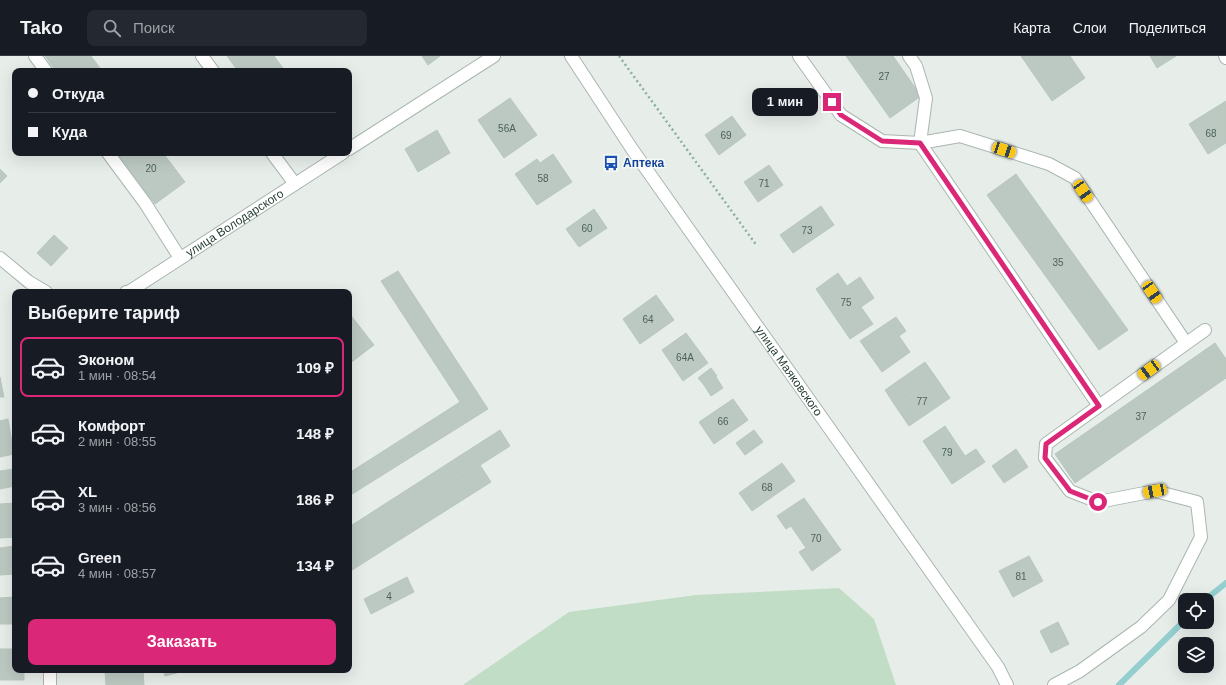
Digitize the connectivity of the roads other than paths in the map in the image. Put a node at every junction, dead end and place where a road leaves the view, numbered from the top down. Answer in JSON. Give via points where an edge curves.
{"nodes":[{"id":1,"x":35,"y":56,"type":"edge"},
{"id":2,"x":202,"y":56,"type":"edge"},
{"id":3,"x":494,"y":56,"type":"edge"},
{"id":4,"x":571,"y":56,"type":"edge"},
{"id":5,"x":799,"y":56,"type":"edge"},
{"id":6,"x":909,"y":56,"type":"edge"},
{"id":7,"x":44,"y":68,"type":"edge"},
{"id":8,"x":210,"y":68,"type":"edge"},
{"id":9,"x":920,"y":143,"type":"junction"},
{"id":10,"x":352,"y":147,"type":"edge"},
{"id":11,"x":110,"y":156,"type":"edge"},
{"id":12,"x":274,"y":156,"type":"edge"},
{"id":13,"x":339,"y":156,"type":"edge"},
{"id":14,"x":295,"y":184,"type":"junction"},
{"id":15,"x":0,"y":258,"type":"edge"},
{"id":16,"x":180,"y":258,"type":"junction"},
{"id":17,"x":29,"y":287,"type":"edge"},
{"id":18,"x":131,"y":289,"type":"edge"},
{"id":19,"x":1205,"y":330,"type":"dead end"},
{"id":20,"x":1186,"y":343,"type":"junction"},
{"id":21,"x":1099,"y":406,"type":"junction"},
{"id":22,"x":50,"y":673,"type":"edge"},
{"id":23,"x":50,"y":685,"type":"edge"},
{"id":24,"x":1007,"y":685,"type":"edge"},
{"id":25,"x":1054,"y":685,"type":"edge"}],
"edges":[{"from":1,"to":7,"type":"street"},
{"from":2,"to":8,"type":"street"},
{"from":3,"to":10,"type":"street"},
{"from":4,"to":24,"type":"street","name":"улица Маяковского","via":[[632,149],[998,667]]},
{"from":5,"to":9,"type":"street","via":[[841,115],[882,141]]},
{"from":6,"to":9,"type":"street","via":[[916,66],[926,98]]},
{"from":9,"to":20,"type":"street","via":[[960,136],[1049,164],[1075,178]]},
{"from":9,"to":21,"type":"street"},
{"from":11,"to":16,"type":"street","via":[[145,203]]},
{"from":12,"to":14,"type":"street"},
{"from":13,"to":14,"type":"street","name":"улица Володарского"},
{"from":14,"to":16,"type":"street","name":"улица Володарского"},
{"from":15,"to":17,"type":"street"},
{"from":16,"to":18,"type":"street","name":"улица Володарского"},
{"from":19,"to":20,"type":"street"},
{"from":20,"to":21,"type":"street"},
{"from":21,"to":25,"type":"street","via":[[1046,444],[1045,458],[1070,491],[1098,502],[1155,491],[1197,502],[1201,537],[1169,600],[1135,631],[1080,671]]},
{"from":22,"to":23,"type":"street"}]}
